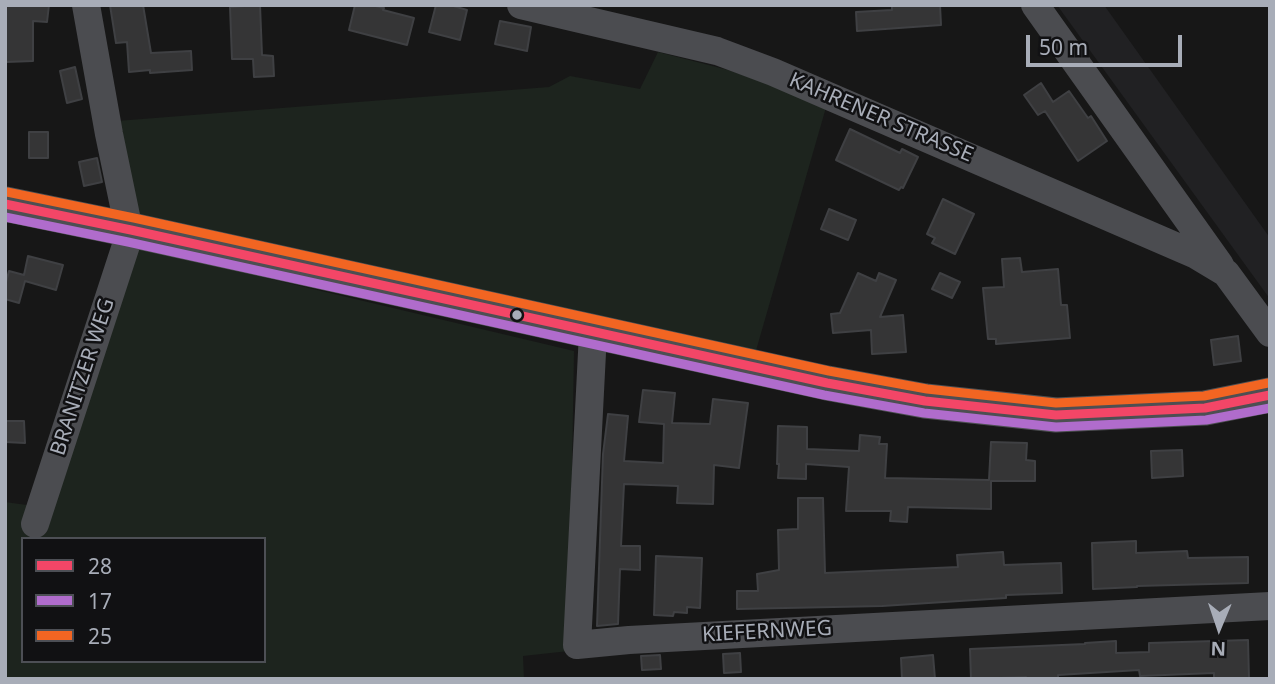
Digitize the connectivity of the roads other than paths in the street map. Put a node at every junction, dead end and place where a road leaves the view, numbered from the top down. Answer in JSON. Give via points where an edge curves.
{"nodes":[{"id":1,"x":86,"y":5,"type":"edge"},
{"id":2,"x":522,"y":5,"type":"edge"},
{"id":3,"x":1035,"y":5,"type":"edge"},
{"id":4,"x":5,"y":204,"type":"edge"},
{"id":5,"x":130,"y":230,"type":"junction"},
{"id":6,"x":1226,"y":273,"type":"junction"},
{"id":7,"x":593,"y":333,"type":"junction"},
{"id":8,"x":1270,"y":333,"type":"edge"},
{"id":9,"x":1270,"y":395,"type":"edge"},
{"id":10,"x":35,"y":524,"type":"dead end"},
{"id":11,"x":1270,"y":606,"type":"edge"}],
"edges":[{"from":1,"to":5,"type":"street"},
{"from":2,"to":6,"type":"street","name":"KAHRENER STRASSE","via":[[717,51],[774,72],[1196,255]]},
{"from":3,"to":6,"type":"street","name":"KAHRENER STRASSE"},
{"from":4,"to":5,"type":"main road"},
{"from":5,"to":7,"type":"main road"},
{"from":5,"to":10,"type":"street","name":"BRANITZER WEG"},
{"from":6,"to":8,"type":"street","name":"KAHRENER STRASSE"},
{"from":7,"to":9,"type":"main road","via":[[827,383],[1031,414],[1205,408]]},
{"from":7,"to":11,"type":"street","name":"KIEFERNWEG","via":[[577,645]]}]}
